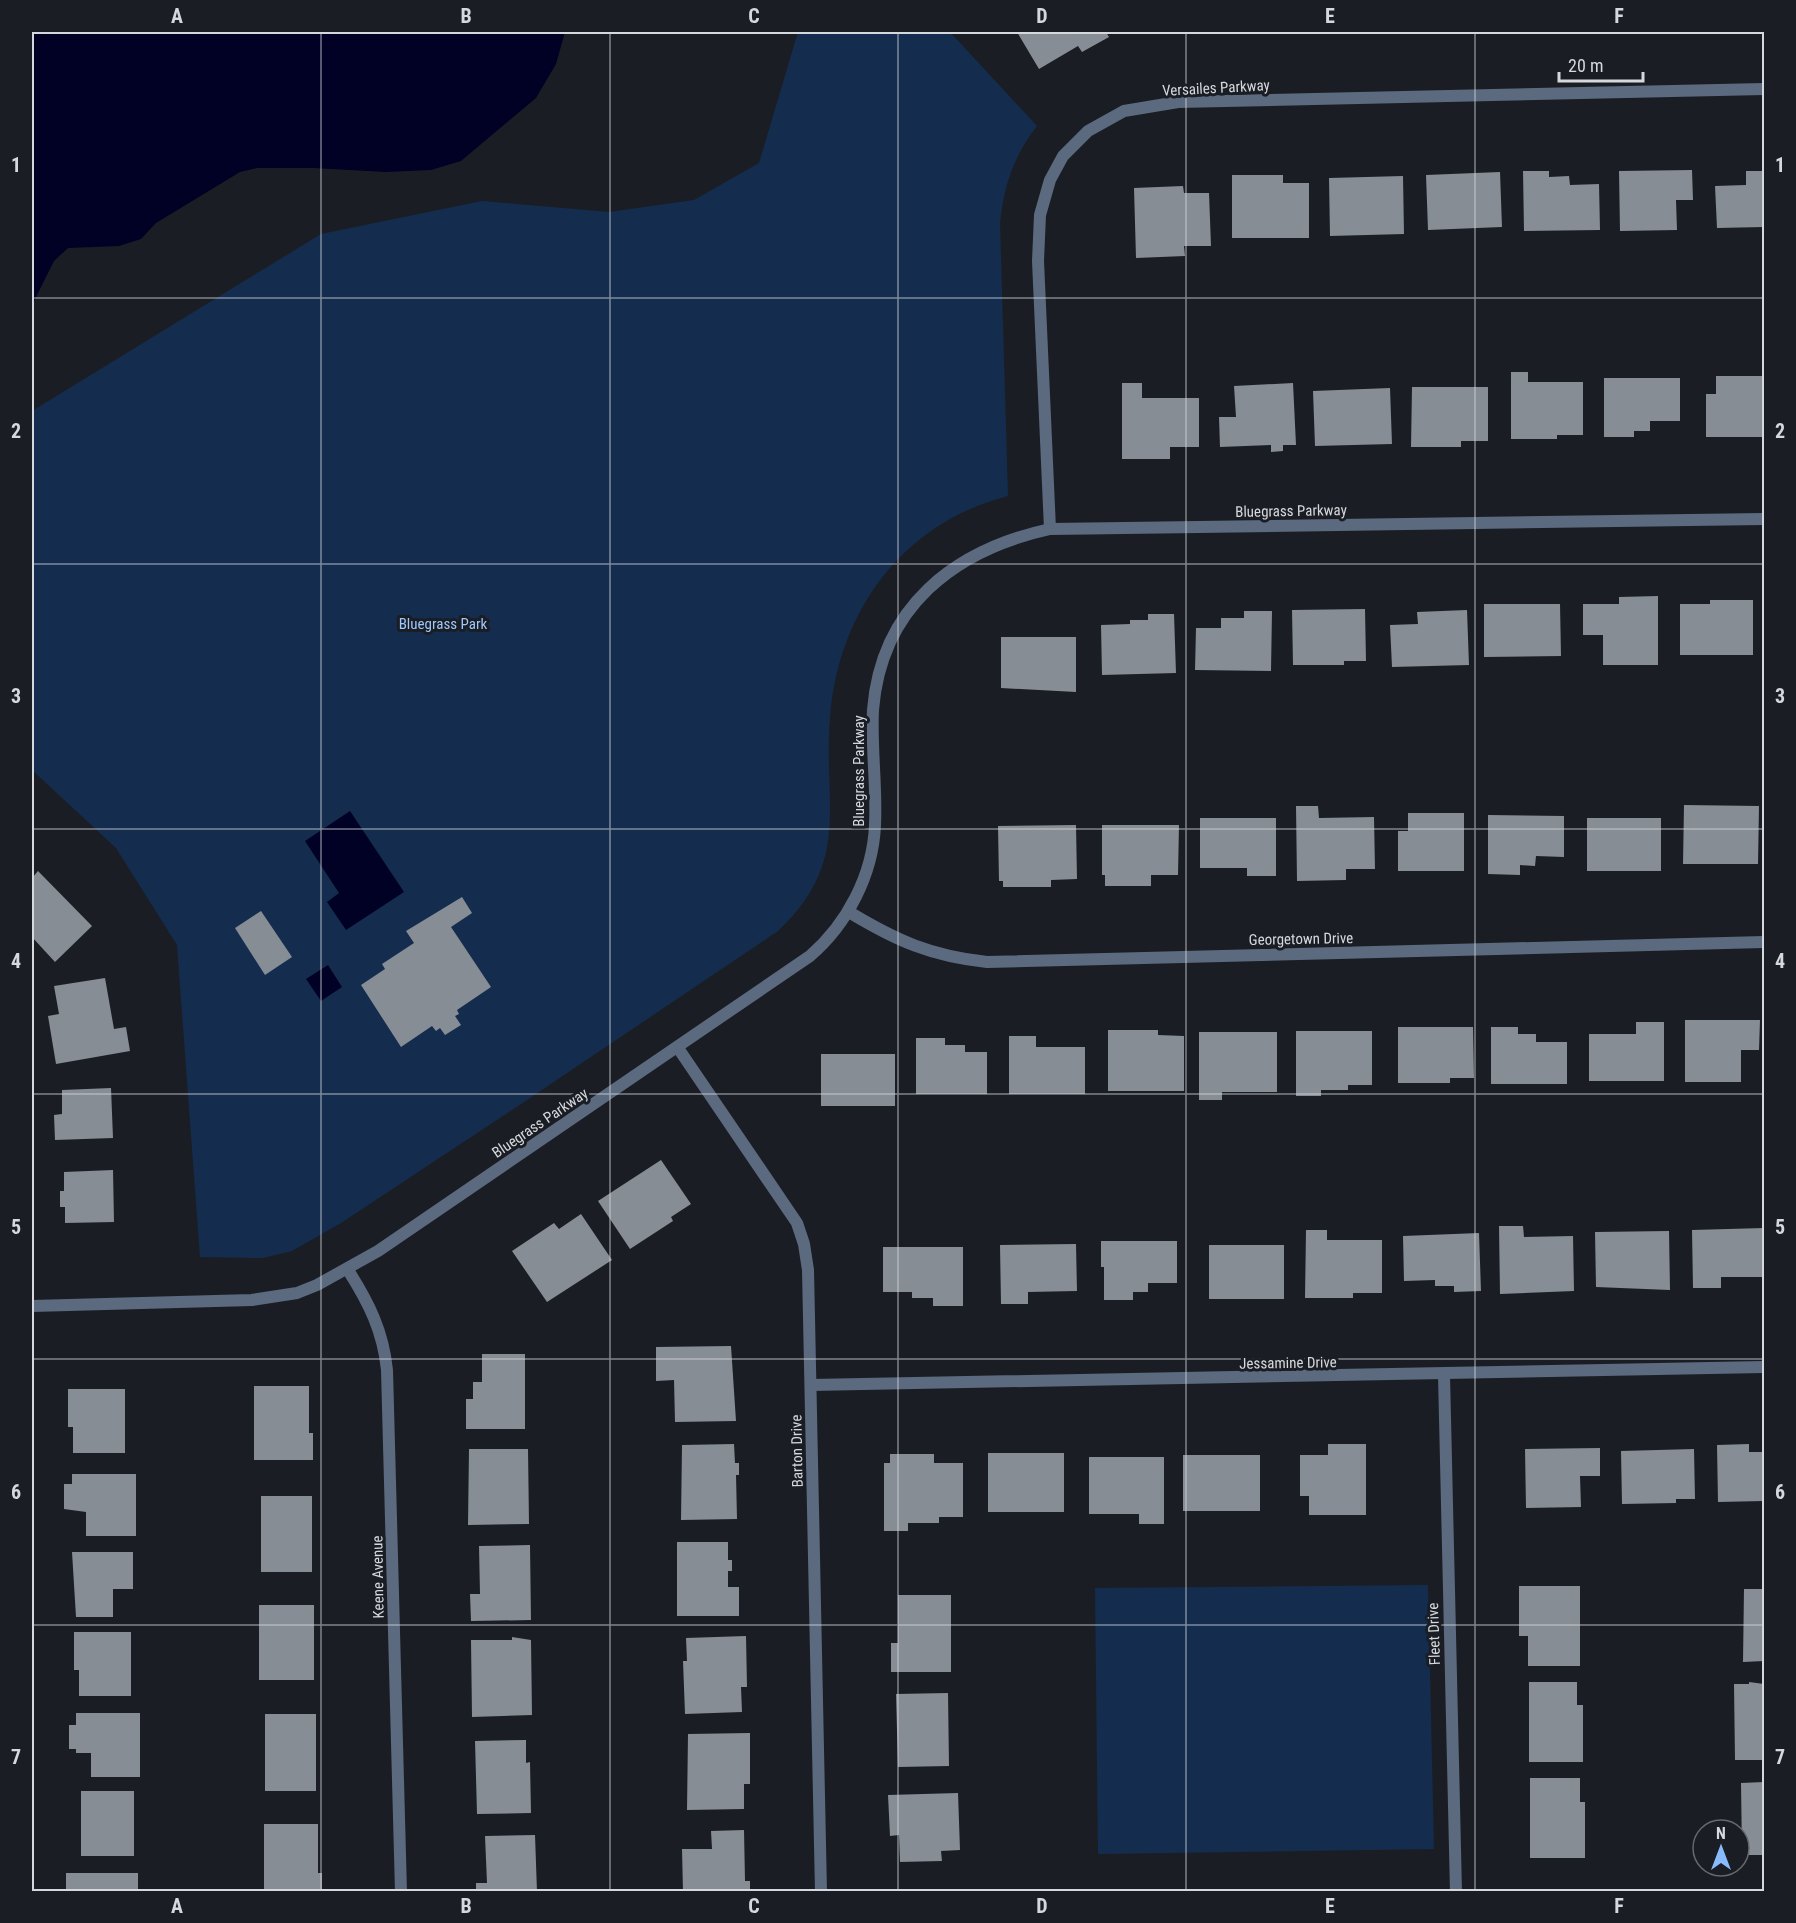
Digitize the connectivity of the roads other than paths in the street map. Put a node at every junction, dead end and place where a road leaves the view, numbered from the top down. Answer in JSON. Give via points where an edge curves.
{"nodes":[{"id":1,"x":1764,"y":89,"type":"edge"},
{"id":2,"x":1764,"y":519,"type":"edge"},
{"id":3,"x":1050,"y":529,"type":"junction"},
{"id":4,"x":849,"y":912,"type":"junction"},
{"id":5,"x":1764,"y":942,"type":"edge"},
{"id":6,"x":678,"y":1048,"type":"junction"},
{"id":7,"x":348,"y":1270,"type":"junction"},
{"id":8,"x":32,"y":1306,"type":"edge"},
{"id":9,"x":1764,"y":1367,"type":"edge"},
{"id":10,"x":1444,"y":1375,"type":"junction"},
{"id":11,"x":811,"y":1385,"type":"junction"},
{"id":12,"x":400,"y":1892,"type":"edge"},
{"id":13,"x":820,"y":1892,"type":"edge"},
{"id":14,"x":1456,"y":1892,"type":"edge"}],
"edges":[{"from":1,"to":3,"type":"street","name":"Versailes Parkway","via":[[1178,102],[1125,111],[1088,131],[1063,156],[1050,180],[1040,214],[1038,261]]},
{"from":2,"to":3,"type":"street","name":"Bluegrass Parkway"},
{"from":3,"to":4,"type":"street","name":"Bluegrass Parkway","via":[[1015,536],[942,576],[927,588],[902,621],[879,676],[873,711],[876,827],[868,865]]},
{"from":4,"to":5,"type":"street","name":"Georgetown Drive","via":[[915,947],[949,958],[987,962]]},
{"from":4,"to":6,"type":"street","name":"Bluegrass Parkway","via":[[831,938],[810,956]]},
{"from":6,"to":7,"type":"street","name":"Bluegrass Parkway"},
{"from":6,"to":11,"type":"street","name":"Barton Drive","via":[[797,1223],[808,1270]]},
{"from":7,"to":8,"type":"street","name":"Bluegrass Parkway","via":[[297,1293],[252,1300]]},
{"from":7,"to":12,"type":"street","name":"Keene Avenue","via":[[368,1302],[385,1346]]},
{"from":9,"to":10,"type":"street","name":"Jessamine Drive"},
{"from":10,"to":11,"type":"street","name":"Jessamine Drive"},
{"from":10,"to":14,"type":"street","name":"Fleet Drive"},
{"from":11,"to":13,"type":"street","name":"Barton Drive"}]}
